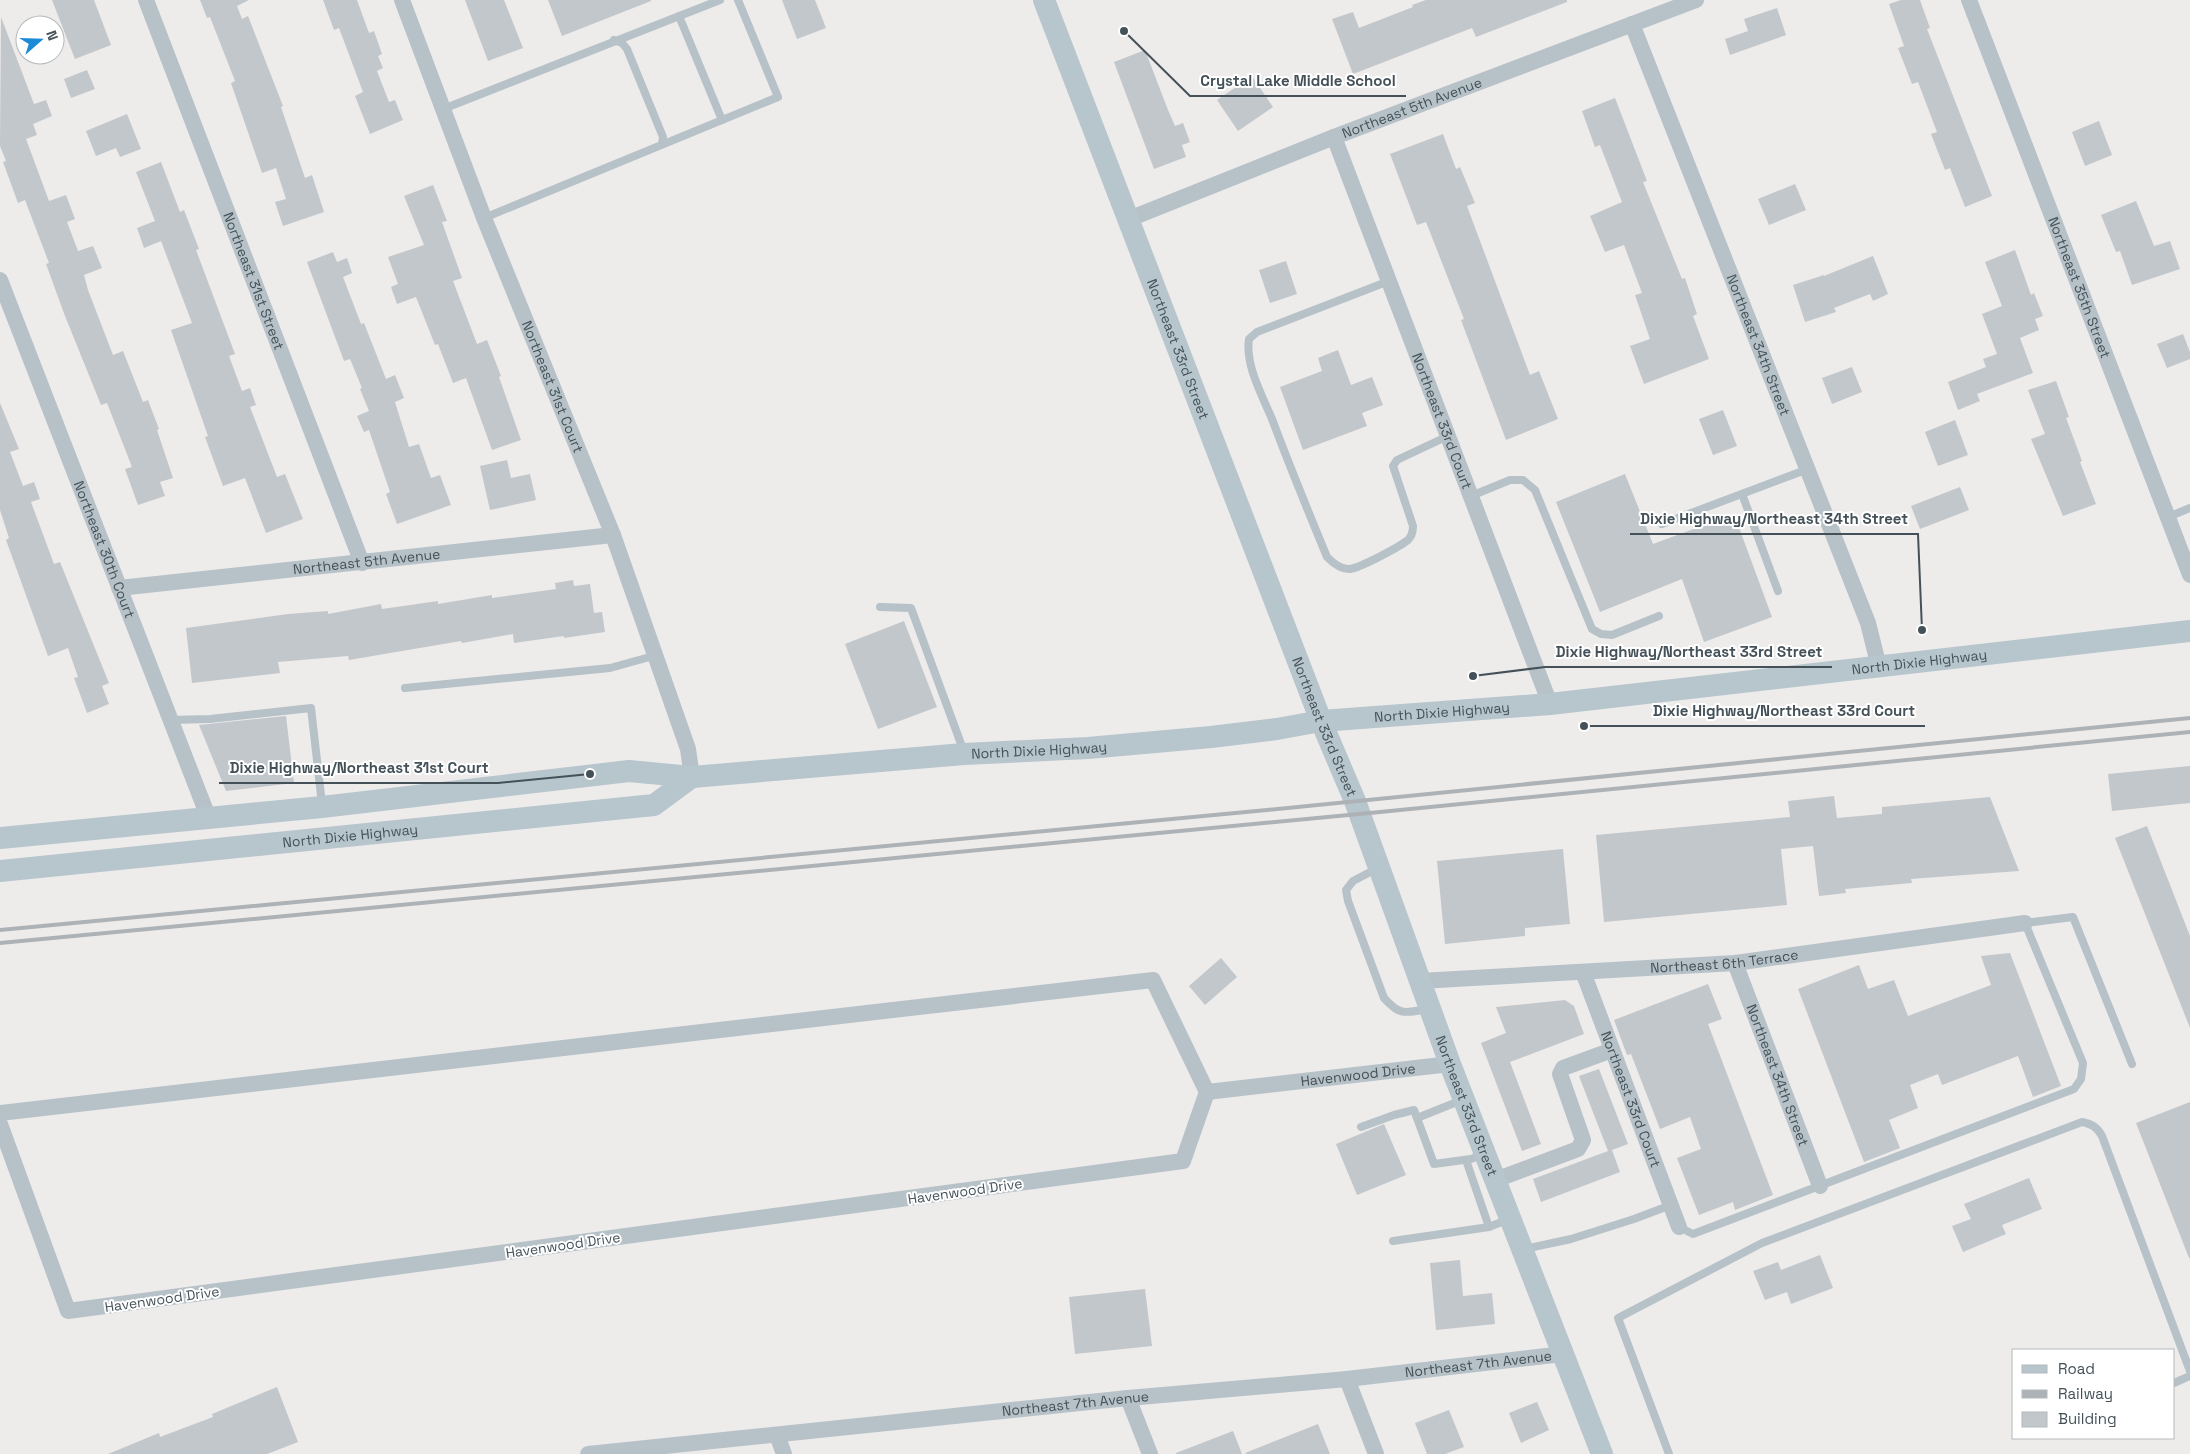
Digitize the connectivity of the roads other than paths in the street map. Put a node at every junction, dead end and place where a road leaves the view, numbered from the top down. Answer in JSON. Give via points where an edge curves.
{"nodes":[{"id":1,"x":146,"y":0,"type":"edge"},
{"id":2,"x":402,"y":0,"type":"edge"},
{"id":3,"x":720,"y":0,"type":"edge"},
{"id":4,"x":738,"y":0,"type":"edge"},
{"id":5,"x":1044,"y":0,"type":"edge"},
{"id":6,"x":1696,"y":0,"type":"edge"},
{"id":7,"x":1969,"y":0,"type":"edge"},
{"id":8,"x":679,"y":16,"type":"junction"},
{"id":9,"x":1632,"y":24,"type":"junction"},
{"id":10,"x":614,"y":40,"type":"junction"},
{"id":11,"x":443,"y":109,"type":"junction"},
{"id":12,"x":722,"y":120,"type":"junction"},
{"id":13,"x":1334,"y":137,"type":"junction"},
{"id":14,"x":662,"y":144,"type":"junction"},
{"id":15,"x":484,"y":218,"type":"junction"},
{"id":16,"x":1129,"y":219,"type":"junction"},
{"id":17,"x":0,"y":280,"type":"edge"},
{"id":18,"x":1389,"y":281,"type":"junction"},
{"id":19,"x":1448,"y":436,"type":"junction"},
{"id":20,"x":1808,"y":468,"type":"junction"},
{"id":21,"x":1742,"y":494,"type":"junction"},
{"id":22,"x":1471,"y":496,"type":"junction"},
{"id":23,"x":2190,"y":508,"type":"edge"},
{"id":24,"x":2168,"y":517,"type":"junction"},
{"id":25,"x":1662,"y":524,"type":"dead end"},
{"id":26,"x":614,"y":535,"type":"junction"},
{"id":27,"x":362,"y":563,"type":"junction"},
{"id":28,"x":2190,"y":575,"type":"edge"},
{"id":29,"x":119,"y":588,"type":"junction"},
{"id":30,"x":1778,"y":591,"type":"dead end"},
{"id":31,"x":880,"y":607,"type":"dead end"},
{"id":32,"x":1659,"y":616,"type":"dead end"},
{"id":33,"x":2190,"y":631,"type":"edge"},
{"id":34,"x":657,"y":655,"type":"junction"},
{"id":35,"x":1879,"y":667,"type":"junction"},
{"id":36,"x":404,"y":688,"type":"dead end"},
{"id":37,"x":1550,"y":704,"type":"junction"},
{"id":38,"x":170,"y":720,"type":"junction"},
{"id":39,"x":1321,"y":721,"type":"junction"},
{"id":40,"x":964,"y":754,"type":"junction"},
{"id":41,"x":692,"y":777,"type":"junction"},
{"id":42,"x":322,"y":807,"type":"junction"},
{"id":43,"x":209,"y":819,"type":"junction"},
{"id":44,"x":0,"y":838,"type":"edge"},
{"id":45,"x":1380,"y":868,"type":"junction"},
{"id":46,"x":0,"y":872,"type":"edge"},
{"id":47,"x":2026,"y":923,"type":"junction"},
{"id":48,"x":1735,"y":963,"type":"junction"},
{"id":49,"x":1583,"y":972,"type":"junction"},
{"id":50,"x":1420,"y":981,"type":"junction"},
{"id":51,"x":1430,"y":1009,"type":"junction"},
{"id":52,"x":1612,"y":1050,"type":"junction"},
{"id":53,"x":1450,"y":1064,"type":"junction"},
{"id":54,"x":2132,"y":1064,"type":"dead end"},
{"id":55,"x":1207,"y":1092,"type":"junction"},
{"id":56,"x":1464,"y":1100,"type":"junction"},
{"id":57,"x":0,"y":1113,"type":"edge"},
{"id":58,"x":1417,"y":1118,"type":"junction"},
{"id":59,"x":0,"y":1124,"type":"edge"},
{"id":60,"x":1361,"y":1126,"type":"dead end"},
{"id":61,"x":1476,"y":1157,"type":"junction"},
{"id":62,"x":1495,"y":1180,"type":"junction"},
{"id":63,"x":1820,"y":1186,"type":"junction"},
{"id":64,"x":1671,"y":1205,"type":"junction"},
{"id":65,"x":1510,"y":1218,"type":"junction"},
{"id":66,"x":1489,"y":1227,"type":"junction"},
{"id":67,"x":1679,"y":1227,"type":"joint"},
{"id":68,"x":1393,"y":1240,"type":"dead end"},
{"id":69,"x":1522,"y":1250,"type":"junction"},
{"id":70,"x":1563,"y":1354,"type":"junction"},
{"id":71,"x":2190,"y":1371,"type":"edge"},
{"id":72,"x":2190,"y":1376,"type":"edge"},
{"id":73,"x":1347,"y":1379,"type":"junction"},
{"id":74,"x":2175,"y":1383,"type":"edge"},
{"id":75,"x":1128,"y":1398,"type":"junction"},
{"id":76,"x":777,"y":1435,"type":"junction"},
{"id":77,"x":588,"y":1454,"type":"edge"},
{"id":78,"x":784,"y":1454,"type":"edge"},
{"id":79,"x":1150,"y":1454,"type":"edge"},
{"id":80,"x":1376,"y":1454,"type":"edge"},
{"id":81,"x":1602,"y":1454,"type":"edge"},
{"id":82,"x":1669,"y":1454,"type":"edge"}],
"edges":[{"from":1,"to":27,"type":"street","name":"Northeast 31st Street"},
{"from":2,"to":11,"type":"street","name":"Northeast 31st Court"},
{"from":3,"to":8,"type":"lane"},
{"from":4,"to":12,"type":"lane","via":[[778,97]]},
{"from":5,"to":16,"type":"main road","name":"Northeast 33rd Street"},
{"from":6,"to":9,"type":"street","name":"Northeast 5th Avenue"},
{"from":7,"to":24,"type":"street","name":"Northeast 35th Street"},
{"from":8,"to":10,"type":"lane"},
{"from":8,"to":12,"type":"lane"},
{"from":9,"to":13,"type":"street","name":"Northeast 5th Avenue"},
{"from":9,"to":20,"type":"street","name":"Northeast 34th Street"},
{"from":10,"to":11,"type":"lane"},
{"from":10,"to":14,"type":"lane","via":[[627,49],[663,137]]},
{"from":11,"to":15,"type":"street","name":"Northeast 31st Court"},
{"from":12,"to":14,"type":"lane"},
{"from":13,"to":16,"type":"street","name":"Northeast 5th Avenue"},
{"from":13,"to":18,"type":"street","name":"Northeast 33rd Court"},
{"from":14,"to":15,"type":"lane"},
{"from":15,"to":26,"type":"street","name":"Northeast 31st Court"},
{"from":16,"to":39,"type":"main road","name":"Northeast 33rd Street"},
{"from":17,"to":29,"type":"street","name":"Northeast 30th Court"},
{"from":18,"to":19,"type":"street","name":"Northeast 33rd Court"},
{"from":18,"to":19,"type":"lane","via":[[1257,332],[1249,339],[1252,367],[1326,557],[1336,566],[1350,569],[1408,540],[1414,526],[1393,466],[1396,460]]},
{"from":19,"to":22,"type":"street","name":"Northeast 33rd Court"},
{"from":20,"to":21,"type":"lane"},
{"from":20,"to":35,"type":"street","name":"Northeast 34th Street","via":[[1868,623]]},
{"from":21,"to":25,"type":"lane"},
{"from":21,"to":30,"type":"lane"},
{"from":22,"to":32,"type":"lane","via":[[1510,480],[1523,480],[1535,490],[1592,629],[1612,635]]},
{"from":22,"to":37,"type":"street","name":"Northeast 33rd Court"},
{"from":23,"to":24,"type":"lane"},
{"from":24,"to":28,"type":"street","name":"Northeast 35th Street"},
{"from":26,"to":27,"type":"street","name":"Northeast 5th Avenue"},
{"from":26,"to":34,"type":"street","name":"Northeast 31st Court"},
{"from":27,"to":29,"type":"street","name":"Northeast 5th Avenue"},
{"from":29,"to":38,"type":"street","name":"Northeast 30th Court"},
{"from":31,"to":40,"type":"lane","via":[[911,608]]},
{"from":33,"to":35,"type":"main road","name":"North Dixie Highway"},
{"from":34,"to":36,"type":"lane","via":[[610,668]]},
{"from":34,"to":41,"type":"street","name":"Northeast 31st Court","via":[[688,749]]},
{"from":35,"to":37,"type":"main road","name":"North Dixie Highway"},
{"from":37,"to":39,"type":"main road","name":"North Dixie Highway"},
{"from":38,"to":42,"type":"lane","via":[[311,708]]},
{"from":38,"to":43,"type":"street","name":"Northeast 30th Court"},
{"from":39,"to":40,"type":"main road","name":"North Dixie Highway","via":[[1211,737],[1088,748]]},
{"from":39,"to":45,"type":"main road","name":"Northeast 33rd Street"},
{"from":40,"to":41,"type":"main road","name":"North Dixie Highway"},
{"from":41,"to":42,"type":"main road","name":"North Dixie Highway","via":[[629,771]]},
{"from":41,"to":46,"type":"main road","name":"North Dixie Highway","via":[[654,805]]},
{"from":42,"to":43,"type":"main road","name":"North Dixie Highway"},
{"from":43,"to":44,"type":"main road","name":"North Dixie Highway"},
{"from":45,"to":50,"type":"main road","name":"Northeast 33rd Street"},
{"from":45,"to":51,"type":"lane","via":[[1353,880],[1346,890],[1348,901],[1384,998],[1395,1010],[1406,1013]]},
{"from":47,"to":48,"type":"street","name":"Northeast 6th Terrace"},
{"from":47,"to":54,"type":"lane","via":[[2073,917]]},
{"from":47,"to":63,"type":"lane","via":[[2084,1063],[2081,1079],[2074,1089]]},
{"from":48,"to":49,"type":"street","name":"Northeast 6th Terrace"},
{"from":48,"to":63,"type":"street","name":"Northeast 34th Street"},
{"from":49,"to":50,"type":"street","name":"Northeast 6th Terrace"},
{"from":49,"to":52,"type":"street","name":"Northeast 33rd Court"},
{"from":50,"to":51,"type":"main road","name":"Northeast 33rd Street"},
{"from":51,"to":53,"type":"main road","name":"Northeast 33rd Street"},
{"from":52,"to":62,"type":"street","via":[[1562,1068],[1560,1074],[1583,1140],[1578,1148]]},
{"from":52,"to":64,"type":"street","name":"Northeast 33rd Court"},
{"from":53,"to":55,"type":"street","name":"Havenwood Drive"},
{"from":53,"to":56,"type":"main road","name":"Northeast 33rd Street"},
{"from":55,"to":57,"type":"street","via":[[1153,980]]},
{"from":55,"to":59,"type":"street","name":"Havenwood Drive","via":[[1183,1161],[68,1311]]},
{"from":56,"to":58,"type":"lane"},
{"from":56,"to":61,"type":"main road","name":"Northeast 33rd Street"},
{"from":58,"to":60,"type":"lane","via":[[1414,1110]]},
{"from":58,"to":61,"type":"lane","via":[[1434,1164]]},
{"from":61,"to":62,"type":"main road","name":"Northeast 33rd Street"},
{"from":61,"to":66,"type":"lane"},
{"from":62,"to":65,"type":"main road","name":"Northeast 33rd Street"},
{"from":63,"to":67,"type":"lane","via":[[1693,1234]]},
{"from":64,"to":67,"type":"street","name":"Northeast 33rd Court"},
{"from":64,"to":69,"type":"lane","via":[[1634,1220]]},
{"from":65,"to":66,"type":"lane"},
{"from":65,"to":69,"type":"main road","name":"Northeast 33rd Street"},
{"from":66,"to":68,"type":"lane"},
{"from":69,"to":70,"type":"main road","name":"Northeast 33rd Street"},
{"from":70,"to":73,"type":"street","name":"Northeast 7th Avenue"},
{"from":70,"to":81,"type":"main road","name":"Northeast 33rd Street"},
{"from":71,"to":82,"type":"lane","via":[[2102,1136],[2091,1124],[2082,1122],[1762,1243],[1618,1318]]},
{"from":72,"to":74,"type":"lane"},
{"from":73,"to":75,"type":"street","name":"Northeast 7th Avenue"},
{"from":73,"to":80,"type":"street"},
{"from":75,"to":76,"type":"street","name":"Northeast 7th Avenue"},
{"from":75,"to":79,"type":"street"},
{"from":76,"to":77,"type":"street","name":"Northeast 7th Avenue"},
{"from":76,"to":78,"type":"street"}]}
